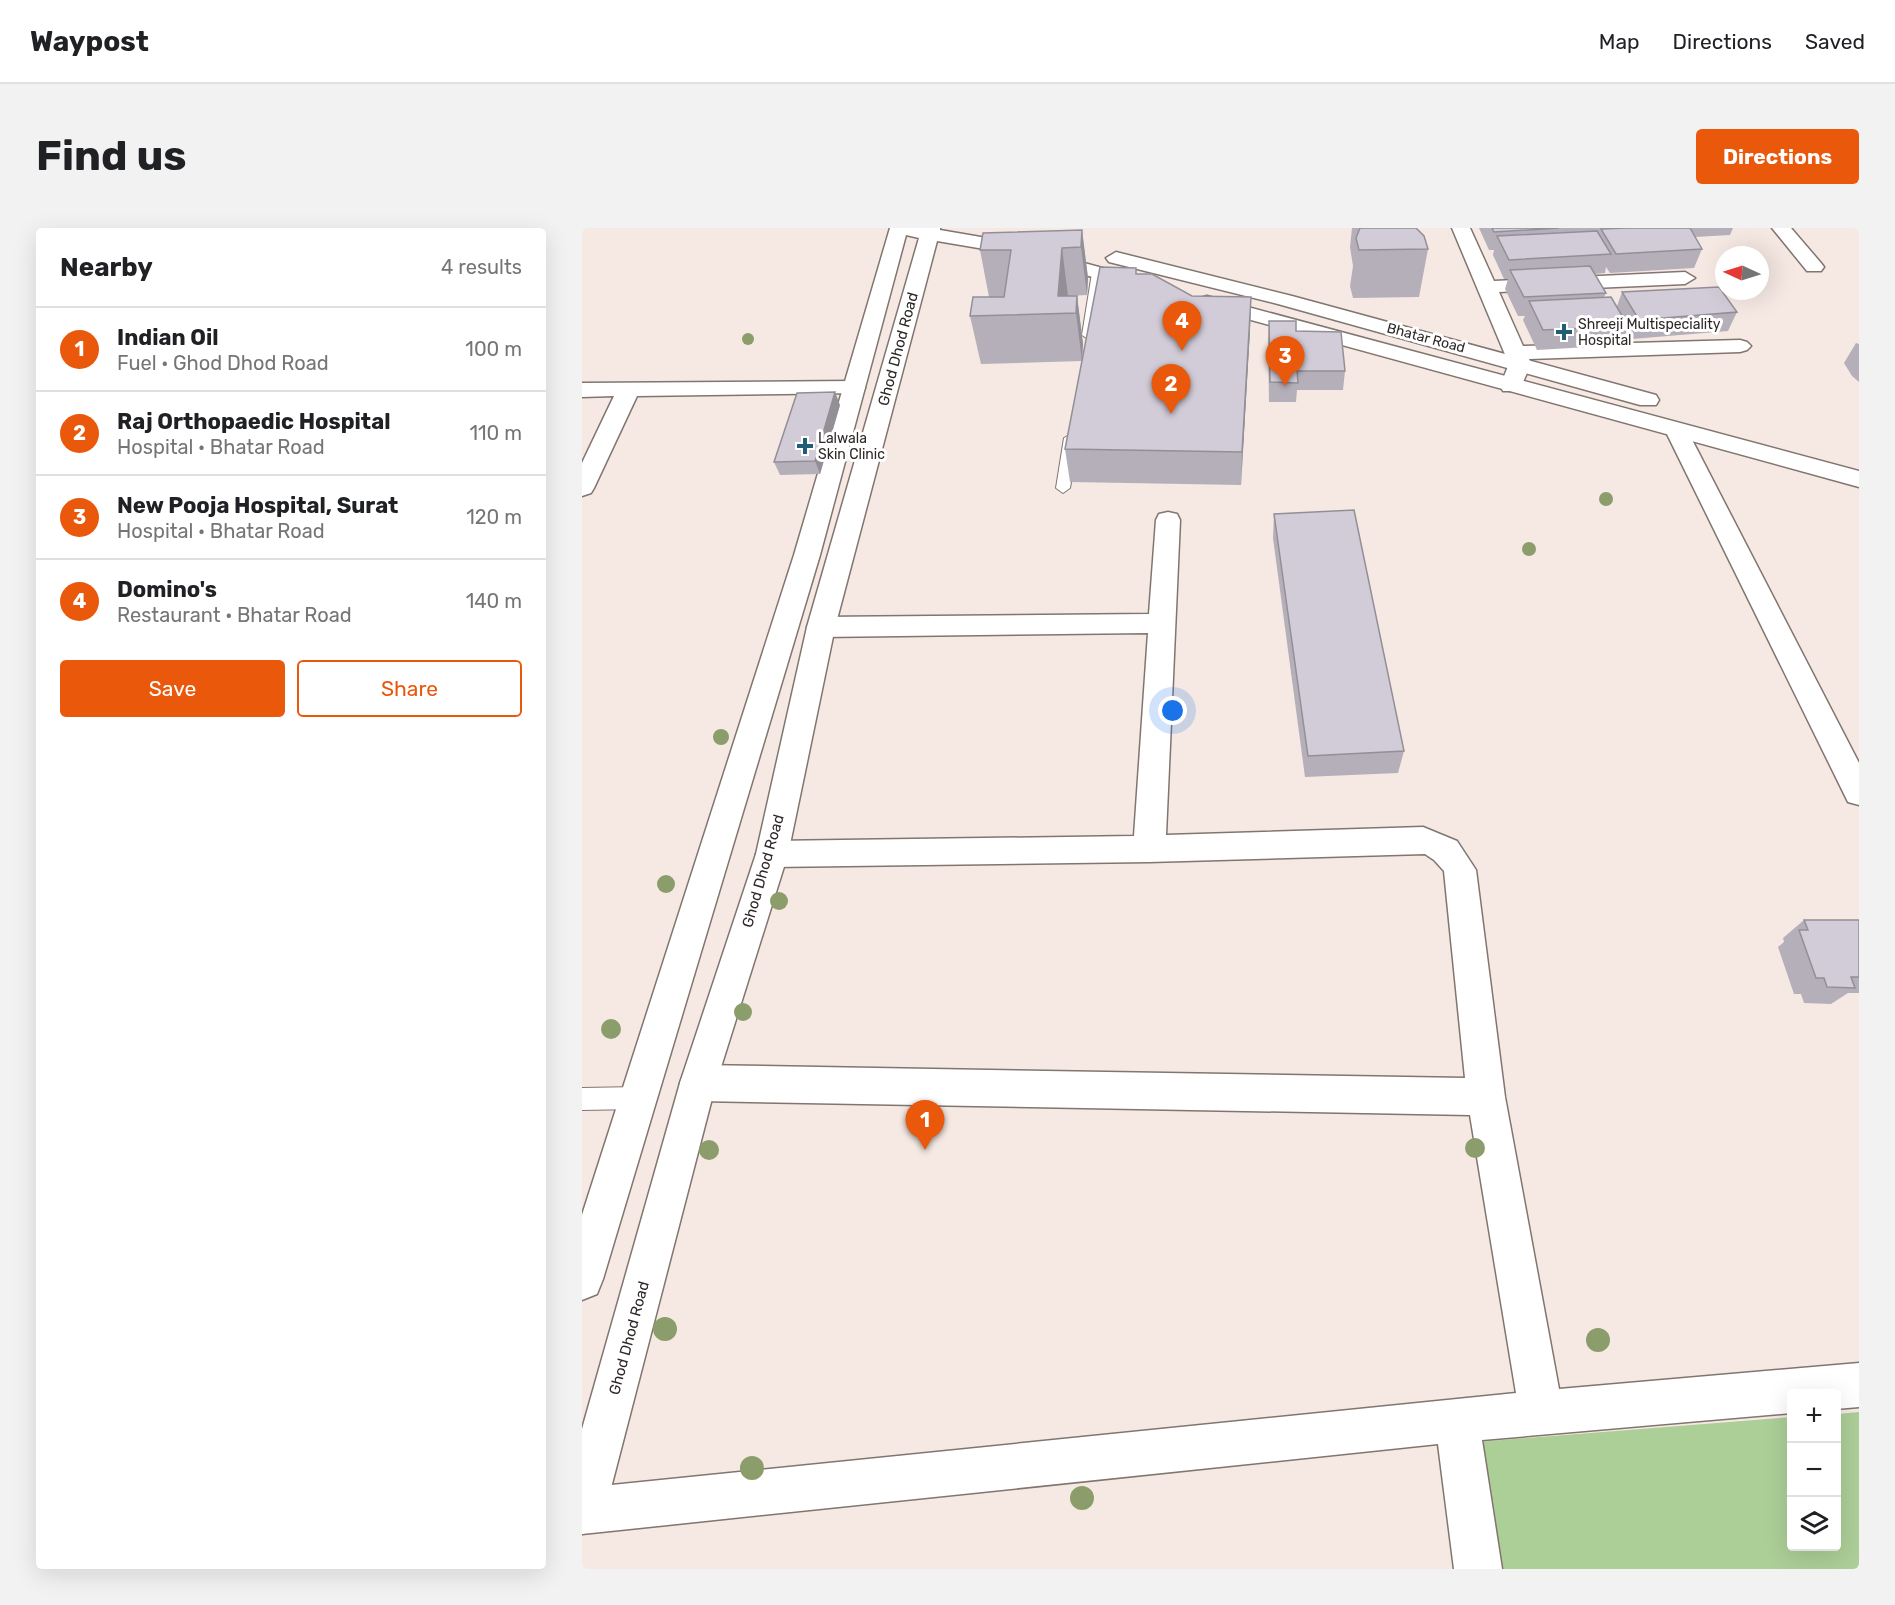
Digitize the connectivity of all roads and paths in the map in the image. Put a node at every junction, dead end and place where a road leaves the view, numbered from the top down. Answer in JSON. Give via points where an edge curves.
{"nodes":[{"id":1,"x":1461,"y":228,"type":"edge"},
{"id":2,"x":1780,"y":228,"type":"edge"},
{"id":3,"x":915,"y":229,"type":"edge"},
{"id":4,"x":998,"y":233,"type":"edge"},
{"id":5,"x":921,"y":265,"type":"junction"},
{"id":6,"x":1814,"y":267,"type":"dead end"},
{"id":7,"x":1098,"y":273,"type":"junction"},
{"id":8,"x":1685,"y":278,"type":"dead end"},
{"id":9,"x":1487,"y":287,"type":"junction"},
{"id":10,"x":1740,"y":346,"type":"dead end"},
{"id":11,"x":1085,"y":352,"type":"edge"},
{"id":12,"x":1518,"y":358,"type":"junction"},
{"id":13,"x":1510,"y":386,"type":"junction"},
{"id":14,"x":854,"y":388,"type":"junction"},
{"id":15,"x":629,"y":389,"type":"junction"},
{"id":16,"x":582,"y":390,"type":"edge"},
{"id":17,"x":1668,"y":405,"type":"dead end"},
{"id":18,"x":1074,"y":420,"type":"edge"},
{"id":19,"x":1676,"y":430,"type":"junction"},
{"id":20,"x":1859,"y":478,"type":"edge"},
{"id":21,"x":582,"y":488,"type":"edge"},
{"id":22,"x":1064,"y":488,"type":"edge"},
{"id":23,"x":1168,"y":520,"type":"dead end"},
{"id":24,"x":1162,"y":623,"type":"junction"},
{"id":25,"x":821,"y":627,"type":"junction"},
{"id":26,"x":1859,"y":793,"type":"edge"},
{"id":27,"x":1149,"y":849,"type":"junction"},
{"id":28,"x":772,"y":854,"type":"junction"},
{"id":29,"x":698,"y":1083,"type":"junction"},
{"id":30,"x":1486,"y":1097,"type":"junction"},
{"id":31,"x":638,"y":1098,"type":"junction"},
{"id":32,"x":582,"y":1100,"type":"edge"},
{"id":33,"x":582,"y":1279,"type":"edge"},
{"id":34,"x":1859,"y":1385,"type":"edge"},
{"id":35,"x":1541,"y":1412,"type":"junction"},
{"id":36,"x":1457,"y":1420,"type":"junction"},
{"id":37,"x":582,"y":1511,"type":"edge"},
{"id":38,"x":1478,"y":1569,"type":"edge"}],
"edges":[{"from":1,"to":9,"type":"street"},
{"from":2,"to":6,"type":"street"},
{"from":3,"to":4,"type":"street"},
{"from":3,"to":5,"type":"street","name":"Ghod Dhod Road"},
{"from":3,"to":14,"type":"street"},
{"from":4,"to":5,"type":"street"},
{"from":4,"to":7,"type":"street"},
{"from":4,"to":12,"type":"street","name":"Bhatar Road"},
{"from":5,"to":25,"type":"street","name":"Ghod Dhod Road"},
{"from":7,"to":11,"type":"lane"},
{"from":7,"to":13,"type":"street"},
{"from":8,"to":9,"type":"street"},
{"from":9,"to":12,"type":"street"},
{"from":10,"to":12,"type":"street"},
{"from":12,"to":13,"type":"street"},
{"from":12,"to":17,"type":"street","name":"Bhatar Road"},
{"from":13,"to":19,"type":"street"},
{"from":14,"to":15,"type":"street"},
{"from":14,"to":31,"type":"street","via":[[807,555]]},
{"from":15,"to":16,"type":"street"},
{"from":15,"to":21,"type":"street"},
{"from":18,"to":22,"type":"lane"},
{"from":19,"to":20,"type":"street"},
{"from":19,"to":26,"type":"street"},
{"from":23,"to":24,"type":"street"},
{"from":24,"to":25,"type":"street"},
{"from":24,"to":27,"type":"street"},
{"from":25,"to":28,"type":"street","name":"Ghod Dhod Road"},
{"from":27,"to":28,"type":"street"},
{"from":27,"to":30,"type":"street","via":[[1423,840],[1441,845],[1460,870]]},
{"from":28,"to":29,"type":"street","name":"Ghod Dhod Road"},
{"from":29,"to":30,"type":"street"},
{"from":29,"to":37,"type":"street","name":"Ghod Dhod Road"},
{"from":30,"to":35,"type":"street"},
{"from":31,"to":32,"type":"lane"},
{"from":31,"to":33,"type":"street"},
{"from":34,"to":35,"type":"street"},
{"from":35,"to":36,"type":"street"},
{"from":36,"to":37,"type":"street"},
{"from":36,"to":38,"type":"street"}]}
